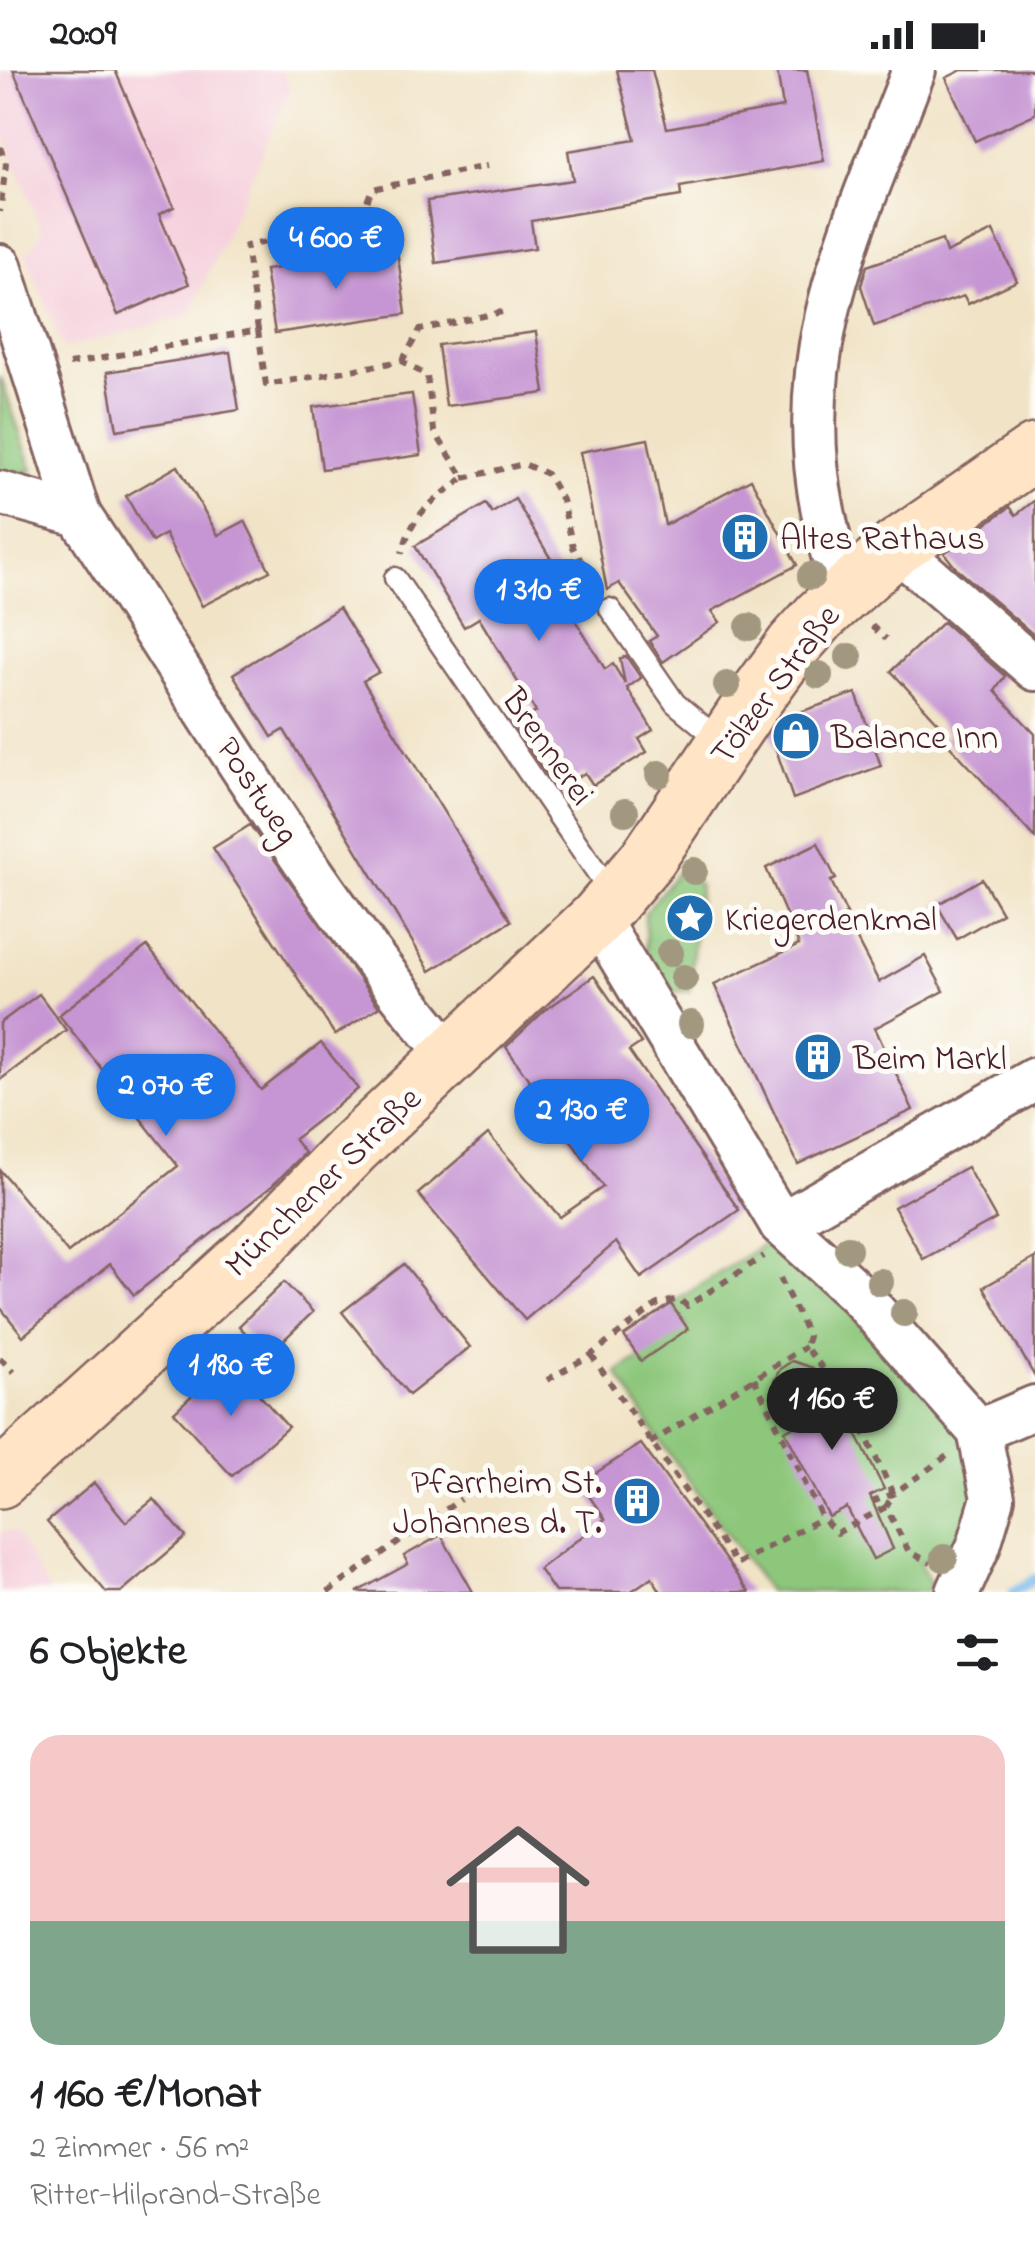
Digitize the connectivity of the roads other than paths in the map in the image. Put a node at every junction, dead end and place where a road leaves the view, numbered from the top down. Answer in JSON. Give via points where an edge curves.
{"nodes":[{"id":1,"x":914,"y":70,"type":"edge"},
{"id":2,"x":0,"y":266,"type":"edge"},
{"id":3,"x":1035,"y":452,"type":"edge"},
{"id":4,"x":0,"y":493,"type":"edge"},
{"id":5,"x":80,"y":515,"type":"junction"},
{"id":6,"x":896,"y":548,"type":"junction"},
{"id":7,"x":395,"y":578,"type":"road end"},
{"id":8,"x":846,"y":591,"type":"junction"},
{"id":9,"x":610,"y":608,"type":"road end"},
{"id":10,"x":1035,"y":669,"type":"edge"},
{"id":11,"x":725,"y":744,"type":"junction"},
{"id":12,"x":606,"y":908,"type":"junction"},
{"id":13,"x":451,"y":1056,"type":"junction"},
{"id":14,"x":1035,"y":1079,"type":"edge"},
{"id":15,"x":774,"y":1238,"type":"junction"},
{"id":16,"x":1035,"y":1408,"type":"edge"},
{"id":17,"x":979,"y":1431,"type":"junction"},
{"id":18,"x":0,"y":1480,"type":"edge"},
{"id":19,"x":961,"y":1585,"type":"edge"}],
"edges":[{"from":1,"to":8,"type":"street","via":[[828,298],[813,392],[822,503]]},
{"from":2,"to":5,"type":"street","name":"Postweg"},
{"from":3,"to":6,"type":"main road","name":"Tölzer Straße"},
{"from":4,"to":5,"type":"street"},
{"from":5,"to":13,"type":"street","name":"Postweg","via":[[310,868]]},
{"from":6,"to":8,"type":"main road","name":"Tölzer Straße"},
{"from":6,"to":10,"type":"street"},
{"from":7,"to":12,"type":"lane","name":"Brennerei"},
{"from":8,"to":11,"type":"main road","name":"Tölzer Straße","via":[[794,645]]},
{"from":9,"to":11,"type":"lane","via":[[675,703]]},
{"from":11,"to":12,"type":"main road","name":"Tölzer Straße"},
{"from":12,"to":13,"type":"main road","name":"Münchener Straße"},
{"from":12,"to":15,"type":"street"},
{"from":13,"to":18,"type":"main road","name":"Münchener Straße","via":[[255,1249]]},
{"from":14,"to":15,"type":"street"},
{"from":15,"to":17,"type":"street","via":[[860,1295]]},
{"from":16,"to":17,"type":"street"},
{"from":17,"to":19,"type":"street","via":[[993,1498]]}]}
